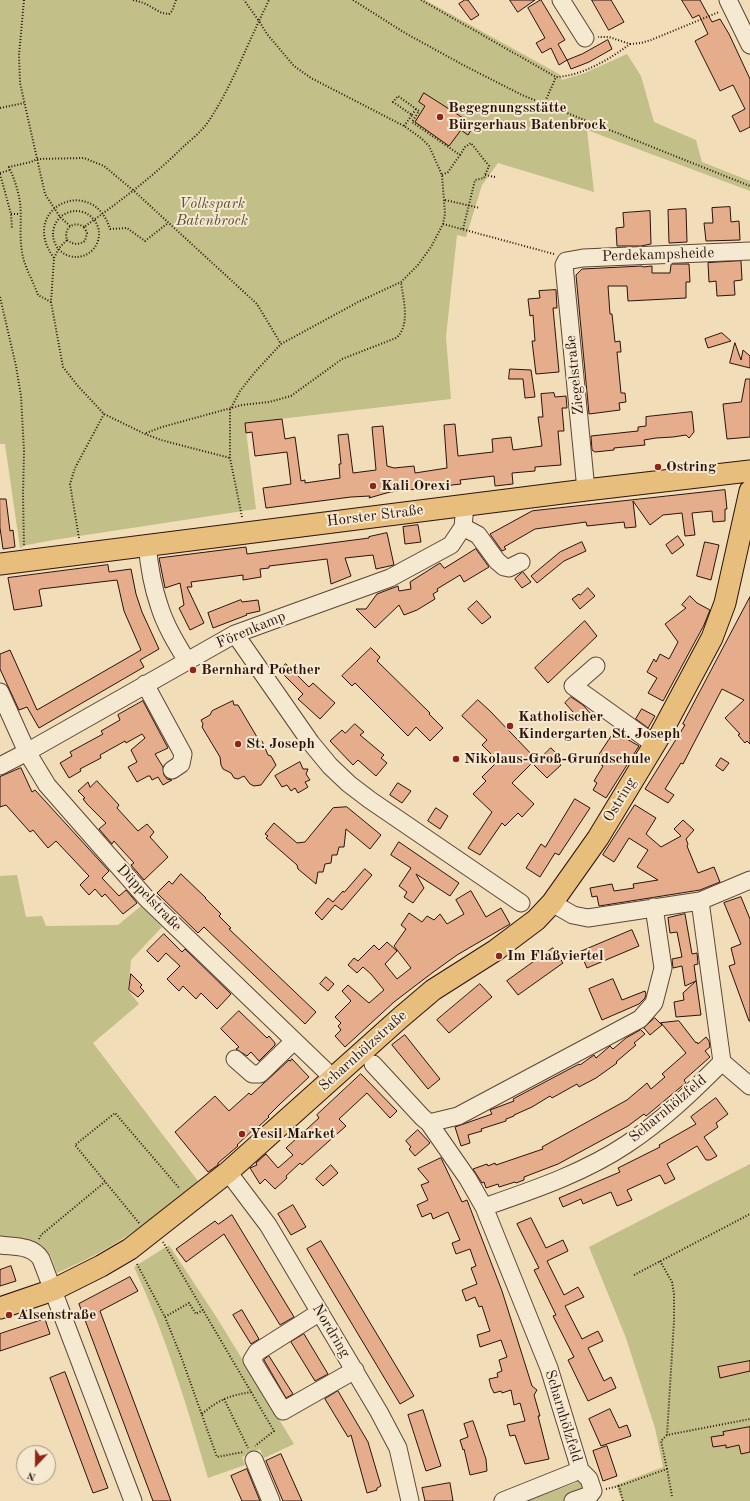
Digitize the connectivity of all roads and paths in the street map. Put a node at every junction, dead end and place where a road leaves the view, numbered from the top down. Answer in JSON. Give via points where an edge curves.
{"nodes":[{"id":1,"x":24,"y":0,"type":"edge"},
{"id":2,"x":133,"y":0,"type":"edge"},
{"id":3,"x":176,"y":0,"type":"edge"},
{"id":4,"x":244,"y":0,"type":"edge"},
{"id":5,"x":268,"y":0,"type":"edge"},
{"id":6,"x":353,"y":0,"type":"edge"},
{"id":7,"x":421,"y":0,"type":"edge"},
{"id":8,"x":561,"y":0,"type":"edge"},
{"id":9,"x":140,"y":1,"type":"edge"},
{"id":10,"x":729,"y":4,"type":"edge"},
{"id":11,"x":259,"y":21,"type":"junction"},
{"id":12,"x":585,"y":38,"type":"joint"},
{"id":13,"x":630,"y":44,"type":"junction"},
{"id":14,"x":750,"y":45,"type":"edge"},
{"id":15,"x":556,"y":77,"type":"junction"},
{"id":16,"x":24,"y":103,"type":"junction"},
{"id":17,"x":544,"y":104,"type":"junction"},
{"id":18,"x":0,"y":108,"type":"edge"},
{"id":19,"x":416,"y":109,"type":"junction"},
{"id":20,"x":412,"y":116,"type":"junction"},
{"id":21,"x":404,"y":126,"type":"junction"},
{"id":22,"x":460,"y":156,"type":"junction"},
{"id":23,"x":37,"y":159,"type":"junction"},
{"id":24,"x":10,"y":170,"type":"junction"},
{"id":25,"x":0,"y":174,"type":"edge"},
{"id":26,"x":442,"y":175,"type":"junction"},
{"id":27,"x":485,"y":175,"type":"junction"},
{"id":28,"x":495,"y":178,"type":"dead end"},
{"id":29,"x":750,"y":186,"type":"edge"},
{"id":30,"x":134,"y":191,"type":"junction"},
{"id":31,"x":444,"y":200,"type":"junction"},
{"id":32,"x":469,"y":206,"type":"junction"},
{"id":33,"x":480,"y":208,"type":"dead end"},
{"id":34,"x":54,"y":209,"type":"junction"},
{"id":35,"x":103,"y":213,"type":"junction"},
{"id":36,"x":10,"y":214,"type":"junction"},
{"id":37,"x":20,"y":214,"type":"junction"},
{"id":38,"x":60,"y":217,"type":"junction"},
{"id":39,"x":95,"y":220,"type":"junction"},
{"id":40,"x":168,"y":223,"type":"junction"},
{"id":41,"x":444,"y":224,"type":"junction"},
{"id":42,"x":70,"y":226,"type":"junction"},
{"id":43,"x":84,"y":227,"type":"junction"},
{"id":44,"x":12,"y":229,"type":"dead end"},
{"id":45,"x":463,"y":229,"type":"junction"},
{"id":46,"x":68,"y":240,"type":"junction"},
{"id":47,"x":59,"y":248,"type":"junction"},
{"id":48,"x":750,"y":251,"type":"edge"},
{"id":49,"x":54,"y":258,"type":"junction"},
{"id":50,"x":566,"y":261,"type":"junction"},
{"id":51,"x":400,"y":282,"type":"junction"},
{"id":52,"x":0,"y":297,"type":"edge"},
{"id":53,"x":51,"y":302,"type":"junction"},
{"id":54,"x":281,"y":344,"type":"junction"},
{"id":55,"x":230,"y":410,"type":"junction"},
{"id":56,"x":104,"y":414,"type":"junction"},
{"id":57,"x":145,"y":434,"type":"junction"},
{"id":58,"x":230,"y":458,"type":"junction"},
{"id":59,"x":750,"y":471,"type":"edge"},
{"id":60,"x":586,"y":490,"type":"junction"},
{"id":61,"x":750,"y":491,"type":"edge"},
{"id":62,"x":465,"y":505,"type":"junction"},
{"id":63,"x":463,"y":527,"type":"junction"},
{"id":64,"x":245,"y":532,"type":"junction"},
{"id":65,"x":147,"y":544,"type":"junction"},
{"id":66,"x":82,"y":553,"type":"junction"},
{"id":67,"x":27,"y":560,"type":"junction"},
{"id":68,"x":521,"y":562,"type":"dead end"},
{"id":69,"x":0,"y":564,"type":"edge"},
{"id":70,"x":235,"y":634,"type":"junction"},
{"id":71,"x":185,"y":661,"type":"junction"},
{"id":72,"x":596,"y":666,"type":"dead end"},
{"id":73,"x":145,"y":684,"type":"junction"},
{"id":74,"x":0,"y":692,"type":"edge"},
{"id":75,"x":654,"y":744,"type":"junction"},
{"id":76,"x":27,"y":752,"type":"junction"},
{"id":77,"x":0,"y":766,"type":"edge"},
{"id":78,"x":172,"y":770,"type":"dead end"},
{"id":79,"x":750,"y":880,"type":"edge"},
{"id":80,"x":700,"y":901,"type":"junction"},
{"id":81,"x":521,"y":903,"type":"dead end"},
{"id":82,"x":552,"y":903,"type":"junction"},
{"id":83,"x":654,"y":907,"type":"junction"},
{"id":84,"x":294,"y":1040,"type":"junction"},
{"id":85,"x":235,"y":1059,"type":"dead end"},
{"id":86,"x":722,"y":1062,"type":"junction"},
{"id":87,"x":372,"y":1064,"type":"dead end"},
{"id":88,"x":333,"y":1078,"type":"junction"},
{"id":89,"x":750,"y":1086,"type":"edge"},
{"id":90,"x":425,"y":1120,"type":"junction"},
{"id":91,"x":228,"y":1172,"type":"junction"},
{"id":92,"x":105,"y":1182,"type":"junction"},
{"id":93,"x":191,"y":1201,"type":"junction"},
{"id":94,"x":484,"y":1207,"type":"junction"},
{"id":95,"x":750,"y":1214,"type":"edge"},
{"id":96,"x":152,"y":1232,"type":"junction"},
{"id":97,"x":0,"y":1245,"type":"edge"},
{"id":98,"x":130,"y":1249,"type":"junction"},
{"id":99,"x":33,"y":1250,"type":"junction"},
{"id":100,"x":660,"y":1261,"type":"junction"},
{"id":101,"x":634,"y":1275,"type":"dead end"},
{"id":102,"x":53,"y":1290,"type":"junction"},
{"id":103,"x":0,"y":1308,"type":"edge"},
{"id":104,"x":203,"y":1310,"type":"junction"},
{"id":105,"x":320,"y":1312,"type":"junction"},
{"id":106,"x":165,"y":1317,"type":"junction"},
{"id":107,"x":355,"y":1370,"type":"junction"},
{"id":108,"x":252,"y":1392,"type":"junction"},
{"id":109,"x":224,"y":1399,"type":"junction"},
{"id":110,"x":202,"y":1414,"type":"junction"},
{"id":111,"x":750,"y":1419,"type":"edge"},
{"id":112,"x":667,"y":1435,"type":"junction"},
{"id":113,"x":252,"y":1455,"type":"junction"},
{"id":114,"x":579,"y":1469,"type":"junction"},
{"id":115,"x":667,"y":1469,"type":"junction"},
{"id":116,"x":672,"y":1496,"type":"dead end"},
{"id":117,"x":509,"y":1500,"type":"edge"},
{"id":118,"x":133,"y":1501,"type":"edge"},
{"id":119,"x":271,"y":1501,"type":"edge"},
{"id":120,"x":410,"y":1501,"type":"edge"},
{"id":121,"x":573,"y":1501,"type":"edge"},
{"id":122,"x":624,"y":1501,"type":"edge"}],
"edges":[{"from":1,"to":16,"type":"path","via":[[18,54]]},
{"from":2,"to":9,"type":"path"},
{"from":3,"to":9,"type":"path","via":[[169,14]]},
{"from":4,"to":11,"type":"path"},
{"from":5,"to":11,"type":"path"},
{"from":6,"to":17,"type":"path","via":[[405,33],[465,66]]},
{"from":7,"to":15,"type":"path"},
{"from":8,"to":12,"type":"street"},
{"from":10,"to":13,"type":"path","via":[[651,40]]},
{"from":10,"to":14,"type":"street"},
{"from":11,"to":21,"type":"path","via":[[294,66],[311,78]]},
{"from":11,"to":30,"type":"path","via":[[223,97],[207,124],[167,164]]},
{"from":12,"to":13,"type":"path","via":[[609,36]]},
{"from":13,"to":15,"type":"path","via":[[597,64],[576,73]]},
{"from":15,"to":17,"type":"path"},
{"from":16,"to":18,"type":"path"},
{"from":16,"to":23,"type":"path"},
{"from":17,"to":29,"type":"path"},
{"from":19,"to":20,"type":"path"},
{"from":19,"to":20,"type":"path","via":[[398,96],[393,102]]},
{"from":19,"to":22,"type":"path","via":[[419,111],[412,122]]},
{"from":20,"to":21,"type":"path"},
{"from":21,"to":26,"type":"path","via":[[429,146]]},
{"from":22,"to":26,"type":"path","via":[[448,172]]},
{"from":22,"to":27,"type":"path","via":[[471,143],[488,166]]},
{"from":23,"to":24,"type":"path","via":[[9,167]]},
{"from":23,"to":30,"type":"path","via":[[84,158],[104,166]]},
{"from":23,"to":34,"type":"path","via":[[45,194]]},
{"from":24,"to":25,"type":"path"},
{"from":24,"to":37,"type":"path","via":[[20,203]]},
{"from":25,"to":36,"type":"path"},
{"from":26,"to":31,"type":"path"},
{"from":27,"to":28,"type":"path"},
{"from":27,"to":32,"type":"path","via":[[484,178],[475,180]]},
{"from":30,"to":35,"type":"path"},
{"from":30,"to":40,"type":"path"},
{"from":31,"to":32,"type":"path"},
{"from":31,"to":41,"type":"path"},
{"from":32,"to":33,"type":"path"},
{"from":32,"to":45,"type":"path"},
{"from":34,"to":35,"type":"path","via":[[72,200],[87,202]]},
{"from":34,"to":38,"type":"path"},
{"from":34,"to":49,"type":"path","via":[[43,227],[43,238]]},
{"from":35,"to":39,"type":"path"},
{"from":35,"to":40,"type":"path","via":[[110,229],[127,228],[145,241]]},
{"from":36,"to":37,"type":"path"},
{"from":36,"to":44,"type":"path"},
{"from":37,"to":53,"type":"path","via":[[25,262],[38,295]]},
{"from":38,"to":39,"type":"path","via":[[77,211],[85,212]]},
{"from":38,"to":42,"type":"path"},
{"from":38,"to":47,"type":"path","via":[[55,226],[54,238]]},
{"from":39,"to":43,"type":"path"},
{"from":39,"to":47,"type":"path","via":[[99,239],[90,252],[77,256],[68,255]]},
{"from":40,"to":54,"type":"path","via":[[257,304]]},
{"from":41,"to":45,"type":"path"},
{"from":41,"to":51,"type":"path","via":[[418,265]]},
{"from":42,"to":43,"type":"path","via":[[75,223]]},
{"from":42,"to":46,"type":"path","via":[[66,236]]},
{"from":43,"to":46,"type":"path","via":[[87,233],[85,241],[73,244]]},
{"from":45,"to":50,"type":"path","via":[[554,254]]},
{"from":46,"to":47,"type":"path"},
{"from":47,"to":49,"type":"path"},
{"from":48,"to":50,"type":"street","name":"Perdekampsheide","via":[[583,258]]},
{"from":49,"to":53,"type":"path"},
{"from":50,"to":60,"type":"street","name":"Ziegelstraße","via":[[564,265]]},
{"from":51,"to":54,"type":"path"},
{"from":51,"to":55,"type":"path","via":[[404,325],[396,338],[342,359],[291,396],[242,405]]},
{"from":52,"to":67,"type":"path","via":[[21,396],[24,451],[23,542]]},
{"from":53,"to":56,"type":"path","via":[[63,367]]},
{"from":54,"to":55,"type":"path","via":[[240,391]]},
{"from":55,"to":57,"type":"path","via":[[162,427]]},
{"from":55,"to":58,"type":"path"},
{"from":56,"to":57,"type":"path"},
{"from":56,"to":66,"type":"path","via":[[75,468],[70,484]]},
{"from":57,"to":58,"type":"path"},
{"from":58,"to":64,"type":"path"},
{"from":59,"to":60,"type":"main road","name":"Horster Straße"},
{"from":60,"to":62,"type":"main road","name":"Horster Straße"},
{"from":61,"to":75,"type":"main road","name":"Ostring","via":[[720,620]]},
{"from":62,"to":63,"type":"street","name":"Förenkamp"},
{"from":62,"to":64,"type":"main road","name":"Horster Straße"},
{"from":63,"to":68,"type":"street","via":[[478,535],[497,562],[504,567],[509,568]]},
{"from":63,"to":70,"type":"street","name":"Förenkamp","via":[[451,545],[390,578]]},
{"from":64,"to":65,"type":"main road","name":"Horster Straße"},
{"from":65,"to":66,"type":"main road","name":"Horster Straße"},
{"from":65,"to":71,"type":"street","via":[[151,576],[159,605]]},
{"from":66,"to":67,"type":"main road","name":"Horster Straße"},
{"from":67,"to":69,"type":"main road","name":"Horster Straße"},
{"from":70,"to":71,"type":"street","name":"Förenkamp"},
{"from":70,"to":81,"type":"street","via":[[311,743],[349,784]]},
{"from":71,"to":73,"type":"street","name":"Förenkamp"},
{"from":72,"to":75,"type":"street","via":[[573,686]]},
{"from":73,"to":76,"type":"street","name":"Förenkamp"},
{"from":73,"to":78,"type":"street","via":[[183,754],[181,764]]},
{"from":74,"to":76,"type":"street","name":"Düppelstraße"},
{"from":75,"to":82,"type":"main road","name":"Ostring","via":[[598,838]]},
{"from":76,"to":77,"type":"street","name":"Förenkamp"},
{"from":76,"to":84,"type":"street","name":"Düppelstraße","via":[[47,786],[147,899]]},
{"from":79,"to":80,"type":"street"},
{"from":80,"to":83,"type":"street"},
{"from":80,"to":86,"type":"street"},
{"from":82,"to":83,"type":"street","via":[[573,915],[588,918]]},
{"from":82,"to":88,"type":"main road","name":"Scharnhölzstraße","via":[[536,920],[496,950],[434,990]]},
{"from":83,"to":90,"type":"street","via":[[663,968],[654,1003],[640,1019],[458,1116]]},
{"from":84,"to":85,"type":"street","via":[[260,1074],[252,1074]]},
{"from":84,"to":88,"type":"street","name":"Düppelstraße"},
{"from":86,"to":89,"type":"street"},
{"from":86,"to":94,"type":"street","name":"Scharnhölzfeld","via":[[683,1100],[626,1145],[589,1166],[551,1183]]},
{"from":87,"to":90,"type":"street","name":"Scharnhölzstraße"},
{"from":88,"to":91,"type":"main road","name":"Scharnhölzstraße"},
{"from":90,"to":94,"type":"street","name":"Scharnhölzfeld","via":[[468,1179]]},
{"from":91,"to":93,"type":"main road","name":"Scharnhölzstraße"},
{"from":91,"to":105,"type":"street","name":"Nordring","via":[[268,1225]]},
{"from":92,"to":93,"type":"path","via":[[75,1145],[115,1113]]},
{"from":92,"to":96,"type":"path"},
{"from":92,"to":99,"type":"path","via":[[41,1235]]},
{"from":93,"to":96,"type":"main road","name":"Scharnhölzstraße"},
{"from":94,"to":114,"type":"street","name":"Scharnhölzfeld","via":[[549,1368]]},
{"from":95,"to":100,"type":"path"},
{"from":96,"to":98,"type":"main road","name":"Scharnhölzstraße"},
{"from":96,"to":104,"type":"path"},
{"from":97,"to":99,"type":"street"},
{"from":98,"to":102,"type":"main road","name":"Scharnhölzstraße"},
{"from":98,"to":106,"type":"path"},
{"from":99,"to":102,"type":"street","via":[[41,1259]]},
{"from":100,"to":101,"type":"path"},
{"from":100,"to":112,"type":"path","via":[[672,1282],[674,1294]]},
{"from":102,"to":103,"type":"main road","name":"Scharnhölzstraße"},
{"from":102,"to":118,"type":"street"},
{"from":104,"to":106,"type":"path","via":[[196,1314],[189,1303]]},
{"from":104,"to":108,"type":"path"},
{"from":105,"to":107,"type":"street","name":"Nordring"},
{"from":105,"to":107,"type":"street","via":[[257,1352],[252,1360],[283,1410]]},
{"from":106,"to":110,"type":"path"},
{"from":107,"to":120,"type":"street","name":"Nordring","via":[[398,1448]]},
{"from":108,"to":109,"type":"path"},
{"from":108,"to":113,"type":"path","via":[[274,1431]]},
{"from":109,"to":110,"type":"path","via":[[213,1404]]},
{"from":109,"to":113,"type":"path"},
{"from":110,"to":113,"type":"path","via":[[218,1457]]},
{"from":111,"to":112,"type":"path"},
{"from":112,"to":115,"type":"path","via":[[661,1440]]},
{"from":113,"to":119,"type":"street"},
{"from":114,"to":117,"type":"street","name":"Scharnhölzfeld"},
{"from":114,"to":121,"type":"street","name":"Scharnhölzfeld","via":[[589,1479],[593,1491],[590,1495]]},
{"from":115,"to":116,"type":"path"},
{"from":115,"to":122,"type":"path","via":[[618,1486]]}]}
